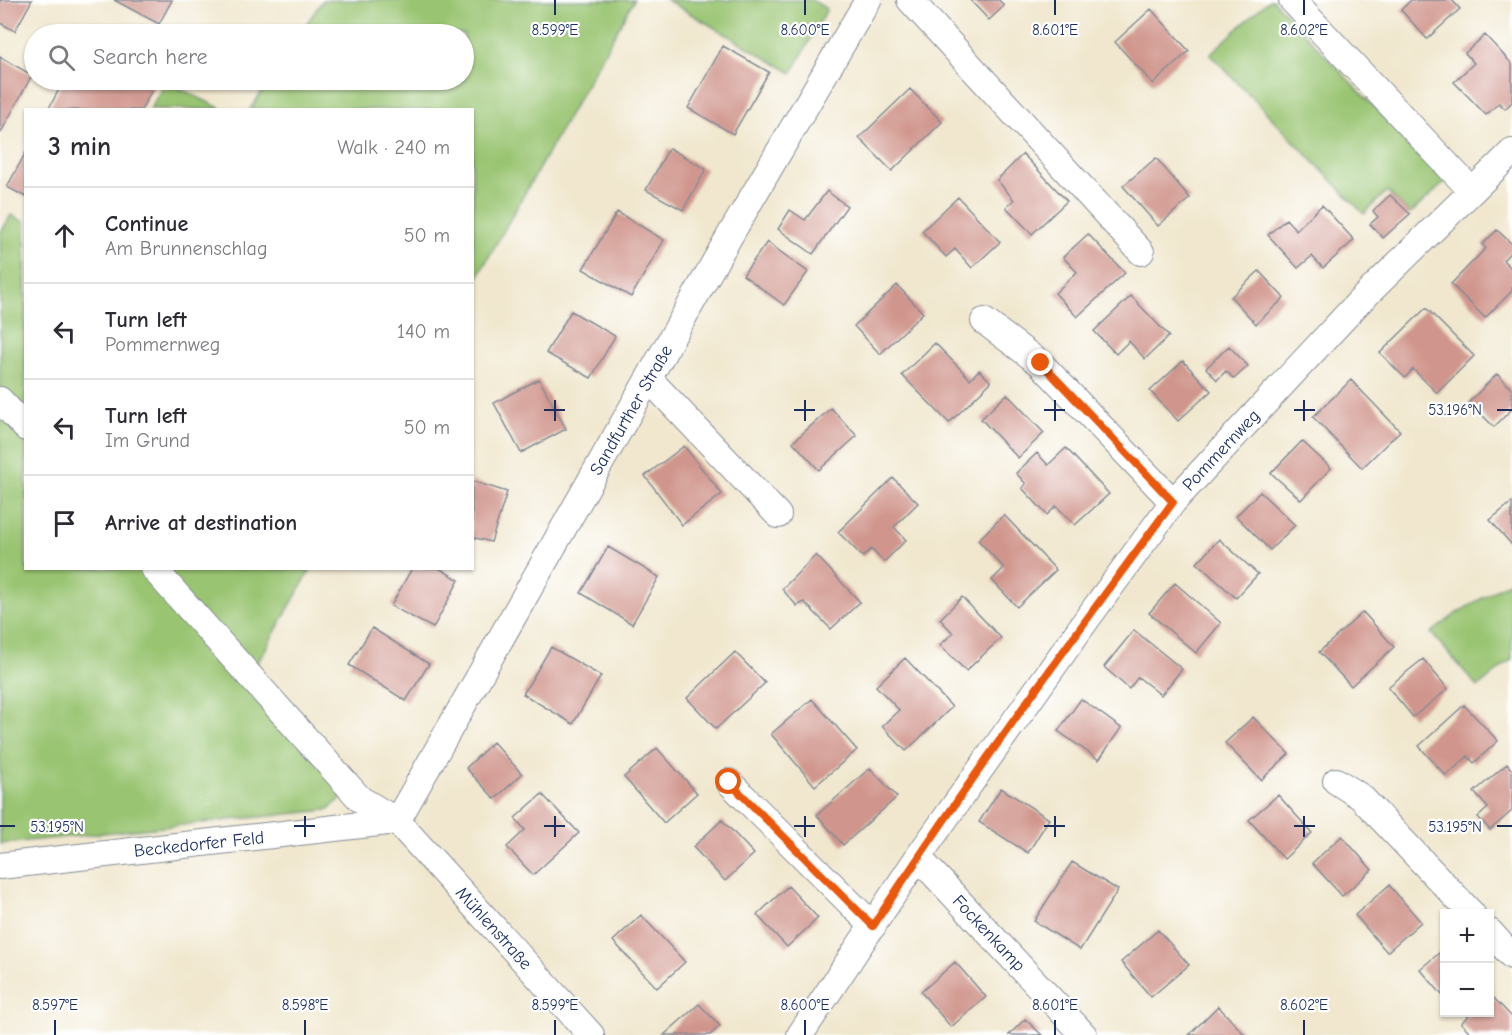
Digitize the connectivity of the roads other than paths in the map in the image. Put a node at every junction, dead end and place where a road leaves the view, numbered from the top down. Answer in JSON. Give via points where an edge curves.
{"nodes":[{"id":1,"x":868,"y":0,"type":"edge"},
{"id":2,"x":910,"y":0,"type":"edge"},
{"id":3,"x":1292,"y":0,"type":"edge"},
{"id":4,"x":1512,"y":152,"type":"edge"},
{"id":5,"x":1472,"y":191,"type":"junction"},
{"id":6,"x":1141,"y":252,"type":"dead end"},
{"id":7,"x":984,"y":321,"type":"dead end"},
{"id":8,"x":649,"y":379,"type":"junction"},
{"id":9,"x":0,"y":400,"type":"edge"},
{"id":10,"x":24,"y":426,"type":"edge"},
{"id":11,"x":1173,"y":502,"type":"junction"},
{"id":12,"x":778,"y":515,"type":"dead end"},
{"id":13,"x":155,"y":570,"type":"edge"},
{"id":14,"x":1336,"y":780,"type":"dead end"},
{"id":15,"x":729,"y":782,"type":"dead end"},
{"id":16,"x":398,"y":821,"type":"junction"},
{"id":17,"x":918,"y":857,"type":"junction"},
{"id":18,"x":0,"y":866,"type":"edge"},
{"id":19,"x":1467,"y":909,"type":"edge"},
{"id":20,"x":873,"y":926,"type":"junction"},
{"id":21,"x":1494,"y":936,"type":"edge"},
{"id":22,"x":1512,"y":956,"type":"edge"},
{"id":23,"x":591,"y":1035,"type":"edge"},
{"id":24,"x":800,"y":1035,"type":"edge"},
{"id":25,"x":1084,"y":1035,"type":"edge"}],
"edges":[{"from":1,"to":8,"type":"street","name":"Sandfurther Straße"},
{"from":2,"to":6,"type":"street"},
{"from":3,"to":5,"type":"street"},
{"from":4,"to":5,"type":"street","name":"Pommernweg"},
{"from":5,"to":11,"type":"street","name":"Pommernweg","via":[[1358,303]]},
{"from":7,"to":11,"type":"street","via":[[1041,363]]},
{"from":8,"to":12,"type":"street"},
{"from":8,"to":16,"type":"street","name":"Sandfurther Straße"},
{"from":9,"to":10,"type":"street"},
{"from":11,"to":17,"type":"street","name":"Pommernweg"},
{"from":13,"to":16,"type":"street","name":"Mühlenstraße","via":[[360,799]]},
{"from":14,"to":19,"type":"street","via":[[1361,797]]},
{"from":15,"to":20,"type":"street"},
{"from":16,"to":18,"type":"street","name":"Beckedorfer Feld"},
{"from":16,"to":23,"type":"street","name":"Mühlenstraße"},
{"from":17,"to":20,"type":"street","name":"Pommernweg"},
{"from":17,"to":25,"type":"street","name":"Fockenkamp"},
{"from":20,"to":24,"type":"street","name":"Pommernweg"},
{"from":21,"to":22,"type":"street"}]}
